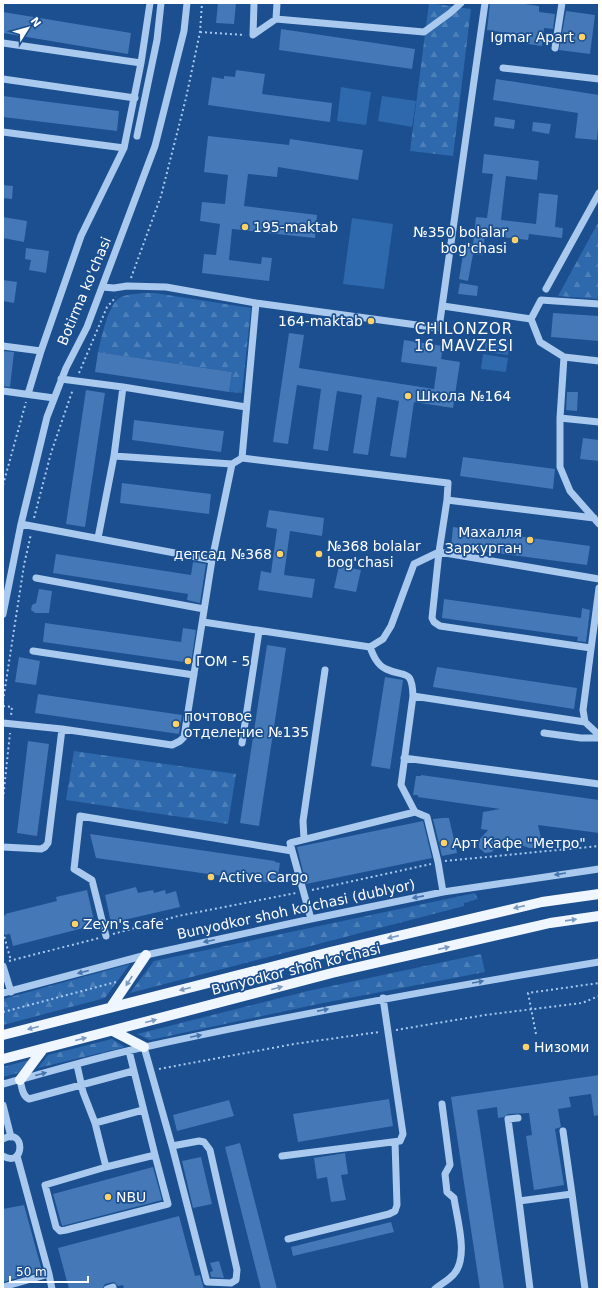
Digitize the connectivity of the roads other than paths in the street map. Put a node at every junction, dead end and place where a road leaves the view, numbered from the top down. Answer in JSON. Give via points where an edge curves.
{"nodes":[{"id":1,"x":150,"y":3,"type":"edge"},
{"id":2,"x":162,"y":3,"type":"edge"},
{"id":3,"x":187,"y":3,"type":"edge"},
{"id":4,"x":254,"y":3,"type":"edge"},
{"id":5,"x":277,"y":3,"type":"edge"},
{"id":6,"x":461,"y":3,"type":"edge"},
{"id":7,"x":485,"y":3,"type":"edge"},
{"id":8,"x":562,"y":3,"type":"edge"},
{"id":9,"x":276,"y":19,"type":"junction"},
{"id":10,"x":3,"y":43,"type":"edge"},
{"id":11,"x":555,"y":48,"type":"dead end"},
{"id":12,"x":141,"y":63,"type":"junction"},
{"id":13,"x":503,"y":68,"type":"dead end"},
{"id":14,"x":3,"y":79,"type":"edge"},
{"id":15,"x":599,"y":79,"type":"edge"},
{"id":16,"x":135,"y":98,"type":"junction"},
{"id":17,"x":3,"y":132,"type":"edge"},
{"id":18,"x":137,"y":136,"type":"dead end"},
{"id":19,"x":124,"y":148,"type":"junction"},
{"id":20,"x":599,"y":193,"type":"edge"},
{"id":21,"x":102,"y":286,"type":"junction"},
{"id":22,"x":546,"y":289,"type":"dead end"},
{"id":23,"x":256,"y":303,"type":"junction"},
{"id":24,"x":599,"y":304,"type":"edge"},
{"id":25,"x":443,"y":306,"type":"junction"},
{"id":26,"x":531,"y":319,"type":"junction"},
{"id":27,"x":3,"y":346,"type":"edge"},
{"id":28,"x":41,"y":351,"type":"junction"},
{"id":29,"x":564,"y":357,"type":"junction"},
{"id":30,"x":599,"y":361,"type":"edge"},
{"id":31,"x":61,"y":379,"type":"junction"},
{"id":32,"x":123,"y":387,"type":"junction"},
{"id":33,"x":3,"y":391,"type":"edge"},
{"id":34,"x":28,"y":394,"type":"junction"},
{"id":35,"x":54,"y":398,"type":"junction"},
{"id":36,"x":246,"y":407,"type":"junction"},
{"id":37,"x":560,"y":418,"type":"junction"},
{"id":38,"x":599,"y":422,"type":"edge"},
{"id":39,"x":114,"y":456,"type":"junction"},
{"id":40,"x":242,"y":458,"type":"junction"},
{"id":41,"x":232,"y":464,"type":"junction"},
{"id":42,"x":447,"y":500,"type":"junction"},
{"id":43,"x":594,"y":518,"type":"junction"},
{"id":44,"x":21,"y":524,"type":"junction"},
{"id":45,"x":599,"y":524,"type":"edge"},
{"id":46,"x":98,"y":538,"type":"junction"},
{"id":47,"x":439,"y":552,"type":"junction"},
{"id":48,"x":212,"y":560,"type":"junction"},
{"id":49,"x":36,"y":578,"type":"dead end"},
{"id":50,"x":599,"y":579,"type":"edge"},
{"id":51,"x":599,"y":588,"type":"edge"},
{"id":52,"x":598,"y":603,"type":"edge"},
{"id":53,"x":204,"y":609,"type":"junction"},
{"id":54,"x":3,"y":614,"type":"edge"},
{"id":55,"x":203,"y":622,"type":"junction"},
{"id":56,"x":259,"y":630,"type":"junction"},
{"id":57,"x":370,"y":646,"type":"junction"},
{"id":58,"x":591,"y":648,"type":"junction"},
{"id":59,"x":33,"y":651,"type":"dead end"},
{"id":60,"x":325,"y":670,"type":"dead end"},
{"id":61,"x":194,"y":675,"type":"junction"},
{"id":62,"x":413,"y":696,"type":"junction"},
{"id":63,"x":585,"y":722,"type":"junction"},
{"id":64,"x":7,"y":723,"type":"edge"},
{"id":65,"x":62,"y":730,"type":"junction"},
{"id":66,"x":544,"y":733,"type":"dead end"},
{"id":67,"x":599,"y":736,"type":"edge"},
{"id":68,"x":242,"y":743,"type":"dead end"},
{"id":69,"x":404,"y":758,"type":"junction"},
{"id":70,"x":599,"y":784,"type":"edge"},
{"id":71,"x":415,"y":812,"type":"junction"},
{"id":72,"x":304,"y":839,"type":"junction"},
{"id":73,"x":3,"y":847,"type":"edge"},
{"id":74,"x":292,"y":851,"type":"junction"},
{"id":75,"x":599,"y":869,"type":"edge"},
{"id":76,"x":443,"y":892,"type":"junction"},
{"id":77,"x":599,"y":894,"type":"edge"},
{"id":78,"x":599,"y":916,"type":"edge"},
{"id":79,"x":311,"y":919,"type":"junction"},
{"id":80,"x":106,"y":936,"type":"dead end"},
{"id":81,"x":146,"y":955,"type":"junction"},
{"id":82,"x":599,"y":962,"type":"edge"},
{"id":83,"x":3,"y":966,"type":"edge"},
{"id":84,"x":7,"y":992,"type":"edge"},
{"id":85,"x":383,"y":998,"type":"junction"},
{"id":86,"x":111,"y":1007,"type":"junction"},
{"id":87,"x":113,"y":1031,"type":"junction"},
{"id":88,"x":3,"y":1035,"type":"edge"},
{"id":89,"x":144,"y":1047,"type":"junction"},
{"id":90,"x":43,"y":1049,"type":"junction"},
{"id":91,"x":129,"y":1051,"type":"junction"},
{"id":92,"x":3,"y":1059,"type":"edge"},
{"id":93,"x":77,"y":1065,"type":"junction"},
{"id":94,"x":133,"y":1071,"type":"junction"},
{"id":95,"x":20,"y":1080,"type":"junction"},
{"id":96,"x":3,"y":1084,"type":"edge"},
{"id":97,"x":82,"y":1085,"type":"junction"},
{"id":98,"x":442,"y":1104,"type":"dead end"},
{"id":99,"x":3,"y":1105,"type":"edge"},
{"id":100,"x":143,"y":1110,"type":"junction"},
{"id":101,"x":518,"y":1118,"type":"dead end"},
{"id":102,"x":95,"y":1123,"type":"junction"},
{"id":103,"x":563,"y":1131,"type":"dead end"},
{"id":104,"x":8,"y":1135,"type":"edge"},
{"id":105,"x":3,"y":1139,"type":"edge"},
{"id":106,"x":395,"y":1142,"type":"junction"},
{"id":107,"x":172,"y":1146,"type":"junction"},
{"id":108,"x":155,"y":1155,"type":"junction"},
{"id":109,"x":3,"y":1156,"type":"edge"},
{"id":110,"x":17,"y":1156,"type":"junction"},
{"id":111,"x":282,"y":1156,"type":"dead end"},
{"id":112,"x":106,"y":1167,"type":"junction"},
{"id":113,"x":572,"y":1194,"type":"junction"},
{"id":114,"x":519,"y":1201,"type":"junction"},
{"id":115,"x":288,"y":1239,"type":"dead end"},
{"id":116,"x":49,"y":1274,"type":"junction"},
{"id":117,"x":3,"y":1287,"type":"edge"},
{"id":118,"x":52,"y":1289,"type":"edge"},
{"id":119,"x":435,"y":1289,"type":"edge"},
{"id":120,"x":530,"y":1289,"type":"edge"},
{"id":121,"x":585,"y":1289,"type":"edge"}],
"edges":[{"from":1,"to":12,"type":"street"},
{"from":2,"to":18,"type":"street"},
{"from":3,"to":21,"type":"street","name":"Botirma ko'chasi","via":[[184,31],[155,146]]},
{"from":4,"to":9,"type":"street","via":[[253,35]]},
{"from":5,"to":9,"type":"street"},
{"from":6,"to":9,"type":"street","via":[[424,32]]},
{"from":7,"to":25,"type":"street"},
{"from":8,"to":11,"type":"street"},
{"from":10,"to":12,"type":"street"},
{"from":12,"to":16,"type":"street"},
{"from":13,"to":15,"type":"street"},
{"from":14,"to":16,"type":"street"},
{"from":16,"to":19,"type":"street"},
{"from":17,"to":19,"type":"street"},
{"from":19,"to":28,"type":"street","via":[[81,236]]},
{"from":20,"to":22,"type":"street"},
{"from":21,"to":23,"type":"street","via":[[166,287]]},
{"from":21,"to":31,"type":"street","name":"Botirma ko'chasi","via":[[87,327]]},
{"from":23,"to":25,"type":"street","via":[[439,328]]},
{"from":23,"to":36,"type":"street"},
{"from":24,"to":26,"type":"street","via":[[541,300]]},
{"from":25,"to":26,"type":"street"},
{"from":26,"to":29,"type":"street","via":[[540,342]]},
{"from":27,"to":28,"type":"street"},
{"from":28,"to":34,"type":"street"},
{"from":29,"to":30,"type":"street"},
{"from":29,"to":37,"type":"street"},
{"from":31,"to":32,"type":"street"},
{"from":31,"to":35,"type":"street","name":"Botirma ko'chasi"},
{"from":32,"to":36,"type":"street"},
{"from":32,"to":39,"type":"street"},
{"from":33,"to":34,"type":"street"},
{"from":34,"to":35,"type":"street"},
{"from":35,"to":44,"type":"street","name":"Botirma ko'chasi","via":[[42,435]]},
{"from":36,"to":40,"type":"street"},
{"from":37,"to":38,"type":"street"},
{"from":37,"to":43,"type":"street","via":[[560,466],[570,492]]},
{"from":39,"to":41,"type":"street"},
{"from":39,"to":46,"type":"street"},
{"from":40,"to":41,"type":"street"},
{"from":40,"to":42,"type":"street","via":[[448,483]]},
{"from":41,"to":48,"type":"street"},
{"from":42,"to":43,"type":"street"},
{"from":42,"to":47,"type":"street"},
{"from":43,"to":45,"type":"street"},
{"from":44,"to":46,"type":"street"},
{"from":44,"to":54,"type":"street","name":"Botirma ko'chasi"},
{"from":46,"to":48,"type":"street"},
{"from":47,"to":50,"type":"street"},
{"from":47,"to":57,"type":"street","via":[[414,564],[391,626],[383,639]]},
{"from":47,"to":58,"type":"street","via":[[432,618],[440,626]]},
{"from":48,"to":53,"type":"street"},
{"from":49,"to":53,"type":"street"},
{"from":51,"to":52,"type":"street"},
{"from":52,"to":58,"type":"street"},
{"from":53,"to":55,"type":"street"},
{"from":55,"to":56,"type":"street"},
{"from":55,"to":61,"type":"street"},
{"from":56,"to":57,"type":"street"},
{"from":56,"to":68,"type":"street"},
{"from":57,"to":62,"type":"street","via":[[375,659],[385,669],[407,676],[412,683]]},
{"from":58,"to":63,"type":"street","via":[[583,710]]},
{"from":59,"to":61,"type":"street"},
{"from":60,"to":72,"type":"street","via":[[303,821]]},
{"from":61,"to":65,"type":"street","via":[[184,737],[172,745]]},
{"from":62,"to":63,"type":"street"},
{"from":62,"to":69,"type":"street"},
{"from":63,"to":67,"type":"street"},
{"from":64,"to":65,"type":"street"},
{"from":65,"to":73,"type":"street","via":[[48,843],[45,848]]},
{"from":66,"to":67,"type":"street","via":[[581,738]]},
{"from":69,"to":70,"type":"street"},
{"from":69,"to":71,"type":"street","via":[[401,785]]},
{"from":71,"to":72,"type":"street"},
{"from":71,"to":76,"type":"street","via":[[427,817]]},
{"from":72,"to":74,"type":"street","via":[[290,843]]},
{"from":74,"to":79,"type":"street"},
{"from":74,"to":80,"type":"street","via":[[80,816],[74,869],[92,880]]},
{"from":75,"to":76,"type":"street","name":"Bunyodkor shoh koʻchasi (dublyor)","one_way":true},
{"from":76,"to":79,"type":"street","name":"Bunyodkor shoh koʻchasi (dublyor)","one_way":true},
{"from":77,"to":86,"type":"main road","name":"Bunyodkor shoh ko'chasi","one_way":true,"via":[[542,902]]},
{"from":87,"to":78,"type":"main road","name":"Bunyodkor shoh ko'chasi","one_way":true,"via":[[332,973],[550,923]]},
{"from":79,"to":81,"type":"street","name":"Bunyodkor shoh koʻchasi (dublyor)","one_way":true},
{"from":81,"to":84,"type":"street","name":"Bunyodkor shoh koʻchasi (dublyor)","one_way":true},
{"from":81,"to":86,"type":"main road","one_way":true},
{"from":85,"to":82,"type":"street","one_way":true},
{"from":83,"to":84,"type":"street"},
{"from":89,"to":85,"type":"street","one_way":true},
{"from":85,"to":106,"type":"street","via":[[402,1134],[400,1141]]},
{"from":86,"to":88,"type":"main road","name":"Bunyodkor shoh ko'chasi","one_way":true},
{"from":87,"to":89,"type":"main road"},
{"from":90,"to":87,"type":"main road","name":"Bunyodkor shoh ko'chasi","one_way":true},
{"from":89,"to":91,"type":"street"},
{"from":89,"to":107,"type":"street"},
{"from":90,"to":92,"type":"main road","name":"Bunyodkor shoh ko'chasi"},
{"from":90,"to":95,"type":"main road"},
{"from":91,"to":93,"type":"street"},
{"from":91,"to":94,"type":"street"},
{"from":95,"to":93,"type":"street","one_way":true},
{"from":93,"to":97,"type":"street"},
{"from":94,"to":97,"type":"street"},
{"from":94,"to":100,"type":"street"},
{"from":95,"to":96,"type":"street"},
{"from":95,"to":97,"type":"street","via":[[23,1092],[29,1099]]},
{"from":97,"to":102,"type":"street"},
{"from":98,"to":119,"type":"street","via":[[450,1165],[445,1179],[447,1192],[454,1198],[462,1256],[455,1273]]},
{"from":99,"to":104,"type":"street"},
{"from":100,"to":102,"type":"street"},
{"from":100,"to":108,"type":"street"},
{"from":101,"to":114,"type":"street","via":[[508,1119]]},
{"from":102,"to":112,"type":"street"},
{"from":103,"to":113,"type":"street"},
{"from":104,"to":105,"type":"street"},
{"from":104,"to":110,"type":"street","via":[[16,1138],[20,1144]]},
{"from":106,"to":111,"type":"street"},
{"from":106,"to":115,"type":"street","via":[[395,1211]]},
{"from":107,"to":107,"type":"street","via":[[199,1141],[204,1142],[210,1150],[237,1270],[236,1280],[231,1283],[207,1282]]},
{"from":108,"to":112,"type":"street"},
{"from":108,"to":112,"type":"street","via":[[168,1204],[60,1231],[56,1227],[44,1185]]},
{"from":109,"to":110,"type":"street"},
{"from":110,"to":116,"type":"street"},
{"from":113,"to":114,"type":"street"},
{"from":113,"to":121,"type":"street"},
{"from":114,"to":120,"type":"street"},
{"from":116,"to":117,"type":"street"},
{"from":116,"to":118,"type":"street"}]}
